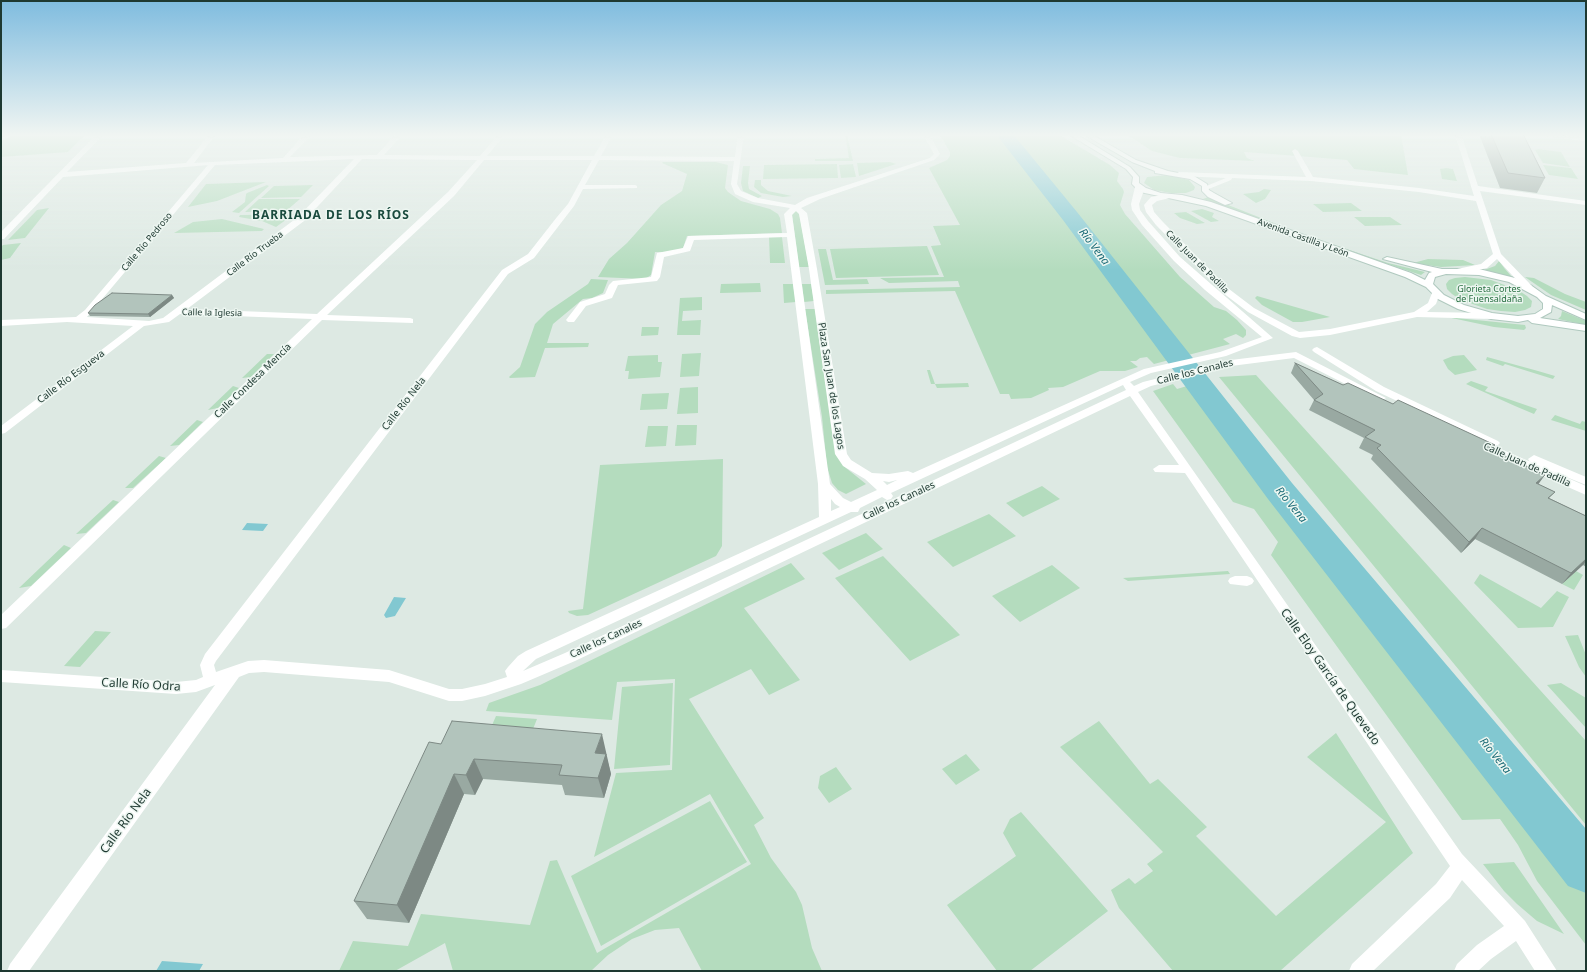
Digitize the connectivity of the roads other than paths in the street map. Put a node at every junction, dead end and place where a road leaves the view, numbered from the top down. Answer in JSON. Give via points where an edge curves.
{"nodes":[{"id":1,"x":57,"y":179,"type":"edge"},
{"id":2,"x":199,"y":179,"type":"edge"},
{"id":3,"x":339,"y":179,"type":"edge"},
{"id":4,"x":463,"y":179,"type":"edge"},
{"id":5,"x":584,"y":179,"type":"edge"},
{"id":6,"x":735,"y":179,"type":"edge"},
{"id":7,"x":873,"y":179,"type":"edge"},
{"id":8,"x":1139,"y":179,"type":"edge"},
{"id":9,"x":1196,"y":179,"type":"edge"},
{"id":10,"x":1233,"y":179,"type":"edge"},
{"id":11,"x":1315,"y":179,"type":"edge"},
{"id":12,"x":1472,"y":179,"type":"edge"},
{"id":13,"x":580,"y":187,"type":"junction"},
{"id":14,"x":635,"y":187,"type":"dead end"},
{"id":15,"x":1139,"y":187,"type":"junction"},
{"id":16,"x":1475,"y":188,"type":"junction"},
{"id":17,"x":1206,"y":189,"type":"junction"},
{"id":18,"x":1172,"y":197,"type":"junction"},
{"id":19,"x":817,"y":198,"type":"junction"},
{"id":20,"x":1478,"y":199,"type":"junction"},
{"id":21,"x":773,"y":203,"type":"junction"},
{"id":22,"x":1586,"y":203,"type":"edge"},
{"id":23,"x":796,"y":207,"type":"junction"},
{"id":24,"x":791,"y":235,"type":"junction"},
{"id":25,"x":1,"y":237,"type":"edge"},
{"id":26,"x":1497,"y":255,"type":"junction"},
{"id":27,"x":795,"y":269,"type":"junction"},
{"id":28,"x":813,"y":269,"type":"junction"},
{"id":29,"x":1460,"y":271,"type":"junction"},
{"id":30,"x":1442,"y":272,"type":"junction"},
{"id":31,"x":1429,"y":285,"type":"junction"},
{"id":32,"x":1529,"y":288,"type":"junction"},
{"id":33,"x":1436,"y":293,"type":"junction"},
{"id":34,"x":1543,"y":298,"type":"junction"},
{"id":35,"x":818,"y":305,"type":"junction"},
{"id":36,"x":800,"y":306,"type":"junction"},
{"id":37,"x":180,"y":311,"type":"junction"},
{"id":38,"x":1417,"y":314,"type":"junction"},
{"id":39,"x":1491,"y":316,"type":"junction"},
{"id":40,"x":1586,"y":317,"type":"edge"},
{"id":41,"x":318,"y":318,"type":"junction"},
{"id":42,"x":1525,"y":319,"type":"junction"},
{"id":43,"x":78,"y":320,"type":"junction"},
{"id":44,"x":571,"y":320,"type":"dead end"},
{"id":45,"x":410,"y":321,"type":"dead end"},
{"id":46,"x":1,"y":322,"type":"edge"},
{"id":47,"x":141,"y":324,"type":"junction"},
{"id":48,"x":1586,"y":328,"type":"edge"},
{"id":49,"x":1330,"y":332,"type":"junction"},
{"id":50,"x":1297,"y":334,"type":"junction"},
{"id":51,"x":1268,"y":338,"type":"junction"},
{"id":52,"x":1317,"y":349,"type":"junction"},
{"id":53,"x":1294,"y":355,"type":"junction"},
{"id":54,"x":1134,"y":376,"type":"junction"},
{"id":55,"x":1131,"y":391,"type":"junction"},
{"id":56,"x":1,"y":431,"type":"edge"},
{"id":57,"x":1188,"y":468,"type":"junction"},
{"id":58,"x":1159,"y":469,"type":"dead end"},
{"id":59,"x":925,"y":472,"type":"junction"},
{"id":60,"x":869,"y":476,"type":"junction"},
{"id":61,"x":1586,"y":481,"type":"edge"},
{"id":62,"x":824,"y":484,"type":"junction"},
{"id":63,"x":885,"y":490,"type":"junction"},
{"id":64,"x":1586,"y":491,"type":"edge"},
{"id":65,"x":849,"y":507,"type":"junction"},
{"id":66,"x":879,"y":510,"type":"junction"},
{"id":67,"x":826,"y":518,"type":"junction"},
{"id":68,"x":741,"y":557,"type":"junction"},
{"id":69,"x":752,"y":570,"type":"junction"},
{"id":70,"x":1,"y":624,"type":"edge"},
{"id":71,"x":234,"y":672,"type":"junction"},
{"id":72,"x":1,"y":676,"type":"edge"},
{"id":73,"x":396,"y":678,"type":"joint"},
{"id":74,"x":212,"y":680,"type":"junction"},
{"id":75,"x":516,"y":680,"type":"junction"},
{"id":76,"x":1461,"y":866,"type":"junction"},
{"id":77,"x":1518,"y":928,"type":"junction"},
{"id":78,"x":17,"y":971,"type":"edge"},
{"id":79,"x":1359,"y":971,"type":"edge"},
{"id":80,"x":1464,"y":971,"type":"edge"},
{"id":81,"x":1547,"y":971,"type":"edge"}],
"edges":[{"from":1,"to":25,"type":"street"},
{"from":2,"to":43,"type":"street","name":"Calle Río Pedroso","via":[[88,312]]},
{"from":3,"to":37,"type":"street","name":"Calle Río Trueba","via":[[301,219]]},
{"from":4,"to":41,"type":"street","name":"Calle Condesa Mencía","via":[[451,194]]},
{"from":5,"to":13,"type":"street","name":"Calle Río Nela"},
{"from":6,"to":21,"type":"street","via":[[738,192],[750,198]]},
{"from":7,"to":19,"type":"street"},
{"from":8,"to":15,"type":"street","via":[[1135,184]]},
{"from":9,"to":17,"type":"street","name":"Avenida Castilla y León"},
{"from":10,"to":17,"type":"street","via":[[1222,181]]},
{"from":11,"to":20,"type":"street"},
{"from":12,"to":16,"type":"street"},
{"from":13,"to":14,"type":"street"},
{"from":13,"to":74,"type":"street","name":"Calle Río Nela","via":[[566,211],[531,256],[505,272],[217,648],[207,664]]},
{"from":15,"to":18,"type":"street","via":[[1148,192]]},
{"from":15,"to":51,"type":"street","name":"Calle Juan de Padilla","via":[[1140,193],[1135,204],[1145,223],[1177,259],[1208,288]]},
{"from":16,"to":20,"type":"street"},
{"from":16,"to":22,"type":"street"},
{"from":17,"to":18,"type":"street","via":[[1192,197]]},
{"from":17,"to":30,"type":"street","name":"Avenida Castilla y León","via":[[1211,196],[1327,239],[1403,264]]},
{"from":18,"to":31,"type":"street","name":"Avenida Castilla y León","via":[[1208,204],[1408,275]]},
{"from":18,"to":50,"type":"street","name":"Calle Juan de Padilla","via":[[1154,200],[1148,208],[1150,212],[1226,291],[1262,316]]},
{"from":19,"to":21,"type":"street"},
{"from":19,"to":23,"type":"street"},
{"from":20,"to":26,"type":"street"},
{"from":21,"to":23,"type":"street"},
{"from":23,"to":24,"type":"street","name":"Plaza San Juan de los Lagos","via":[[788,214]]},
{"from":23,"to":28,"type":"street","name":"Plaza San Juan de los Lagos","via":[[803,213]]},
{"from":24,"to":27,"type":"street","name":"Plaza San Juan de los Lagos"},
{"from":24,"to":44,"type":"street","via":[[691,238],[687,249],[660,255],[654,279],[616,283],[609,296],[583,304]]},
{"from":26,"to":29,"type":"street","via":[[1484,266]]},
{"from":26,"to":32,"type":"street"},
{"from":27,"to":28,"type":"street"},
{"from":27,"to":36,"type":"street","name":"Plaza San Juan de los Lagos"},
{"from":28,"to":35,"type":"street","name":"Plaza San Juan de los Lagos"},
{"from":29,"to":30,"type":"street"},
{"from":29,"to":32,"type":"street","via":[[1499,276]]},
{"from":30,"to":31,"type":"street","via":[[1430,277]]},
{"from":31,"to":33,"type":"street"},
{"from":32,"to":34,"type":"street"},
{"from":33,"to":38,"type":"street","via":[[1432,304]]},
{"from":33,"to":39,"type":"street","via":[[1461,307]]},
{"from":34,"to":40,"type":"street"},
{"from":34,"to":42,"type":"street","via":[[1548,305],[1546,312]]},
{"from":35,"to":36,"type":"street"},
{"from":35,"to":60,"type":"street","name":"Plaza San Juan de los Lagos","via":[[841,454],[847,463]]},
{"from":36,"to":62,"type":"street","name":"Plaza San Juan de los Lagos"},
{"from":37,"to":41,"type":"street","name":"Calle la Iglesia"},
{"from":37,"to":47,"type":"street","name":"Calle la Iglesia","via":[[160,322]]},
{"from":38,"to":39,"type":"street"},
{"from":38,"to":49,"type":"street"},
{"from":39,"to":42,"type":"street"},
{"from":41,"to":45,"type":"street","name":"Calle la Iglesia"},
{"from":41,"to":70,"type":"street","name":"Calle Condesa Mencía"},
{"from":42,"to":48,"type":"street"},
{"from":43,"to":46,"type":"street","name":"Calle la Iglesia"},
{"from":43,"to":47,"type":"street","name":"Calle la Iglesia"},
{"from":47,"to":56,"type":"street","name":"Calle Río Esgueva"},
{"from":49,"to":50,"type":"street"},
{"from":49,"to":52,"type":"street","via":[[1321,340]]},
{"from":50,"to":51,"type":"street","name":"Calle los Canales","via":[[1278,332]]},
{"from":50,"to":52,"type":"street","name":"Calle Juan de Padilla","via":[[1310,340]]},
{"from":51,"to":53,"type":"street","name":"Calle Juan de Padilla","via":[[1268,342],[1274,348]]},
{"from":51,"to":54,"type":"street","name":"Calle los Canales","via":[[1203,359]]},
{"from":52,"to":53,"type":"street","name":"Calle los Canales","via":[[1310,355]]},
{"from":52,"to":61,"type":"street","name":"Calle Juan de Padilla","via":[[1358,377],[1395,396],[1479,436]]},
{"from":53,"to":55,"type":"street","name":"Calle los Canales","via":[[1211,367],[1168,377]]},
{"from":53,"to":64,"type":"street","name":"Calle Juan de Padilla","via":[[1450,431]]},
{"from":54,"to":55,"type":"street","via":[[1127,384]]},
{"from":54,"to":59,"type":"street","name":"Calle los Canales"},
{"from":55,"to":57,"type":"street","name":"Calle Eloy García de Quevedo"},
{"from":55,"to":66,"type":"street","name":"Calle los Canales"},
{"from":57,"to":58,"type":"street"},
{"from":57,"to":76,"type":"street","name":"Calle Eloy García de Quevedo"},
{"from":59,"to":60,"type":"street","name":"Plaza San Juan de los Lagos","via":[[889,478]]},
{"from":59,"to":63,"type":"street","name":"Calle los Canales"},
{"from":60,"to":63,"type":"street","name":"Plaza San Juan de los Lagos"},
{"from":62,"to":65,"type":"street","via":[[835,498]]},
{"from":62,"to":67,"type":"street","name":"Plaza San Juan de los Lagos"},
{"from":63,"to":65,"type":"street","name":"Calle los Canales"},
{"from":63,"to":66,"type":"street","via":[[887,499]]},
{"from":65,"to":66,"type":"street","via":[[857,510]]},
{"from":65,"to":67,"type":"street","name":"Calle los Canales"},
{"from":66,"to":69,"type":"street","name":"Calle los Canales"},
{"from":67,"to":68,"type":"street","name":"Calle los Canales"},
{"from":68,"to":69,"type":"street"},
{"from":68,"to":75,"type":"street","name":"Calle los Canales","via":[[523,660],[513,671]]},
{"from":69,"to":75,"type":"street","name":"Calle los Canales"},
{"from":71,"to":73,"type":"street","name":"Calle Río Odra","via":[[248,667],[264,666]]},
{"from":71,"to":74,"type":"street","name":"Calle Río Odra"},
{"from":71,"to":78,"type":"street","name":"Calle Río Nela"},
{"from":72,"to":74,"type":"street","name":"Calle Río Odra","via":[[176,688],[196,686]]},
{"from":73,"to":75,"type":"street","name":"Calle los Canales","via":[[420,688],[449,695],[485,690]]},
{"from":76,"to":77,"type":"street","name":"Calle Eloy García de Quevedo"},
{"from":76,"to":79,"type":"street","via":[[1443,892]]},
{"from":77,"to":80,"type":"street","via":[[1484,952]]},
{"from":77,"to":81,"type":"street","name":"Calle Eloy García de Quevedo"}]}
